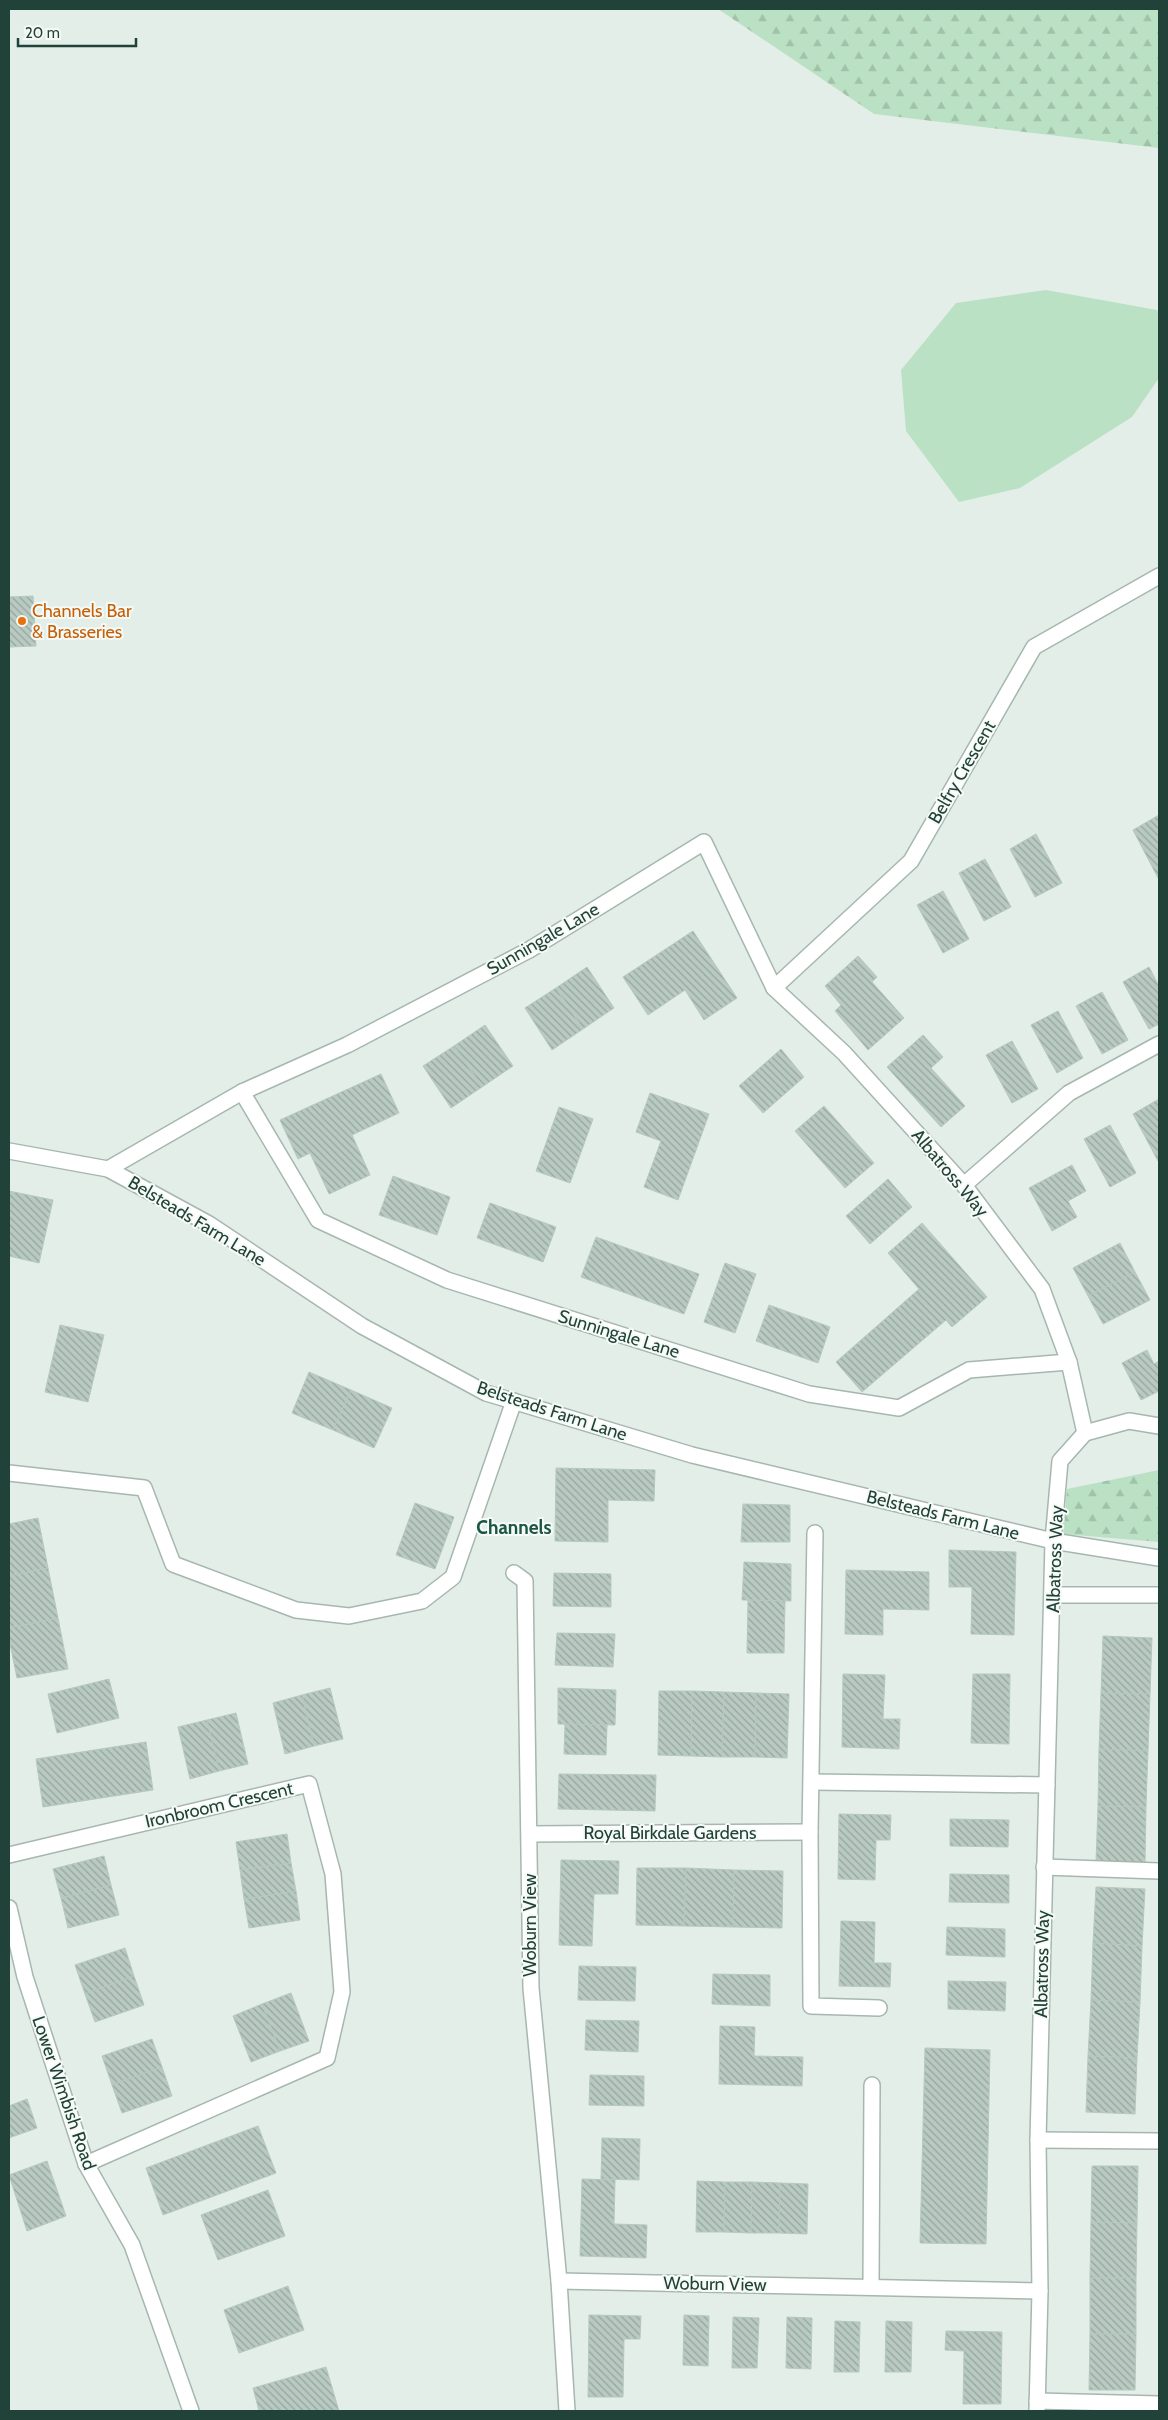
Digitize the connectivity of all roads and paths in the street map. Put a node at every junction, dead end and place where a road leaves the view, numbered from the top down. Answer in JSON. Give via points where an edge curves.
{"nodes":[{"id":1,"x":1159,"y":576,"type":"edge"},
{"id":2,"x":704,"y":842,"type":"joint"},
{"id":3,"x":774,"y":988,"type":"junction"},
{"id":4,"x":1159,"y":1044,"type":"edge"},
{"id":5,"x":242,"y":1092,"type":"junction"},
{"id":6,"x":9,"y":1151,"type":"edge"},
{"id":7,"x":108,"y":1169,"type":"junction"},
{"id":8,"x":964,"y":1186,"type":"junction"},
{"id":9,"x":1070,"y":1362,"type":"junction"},
{"id":10,"x":514,"y":1402,"type":"junction"},
{"id":11,"x":1159,"y":1426,"type":"edge"},
{"id":12,"x":1085,"y":1433,"type":"junction"},
{"id":13,"x":9,"y":1473,"type":"edge"},
{"id":14,"x":815,"y":1533,"type":"dead end"},
{"id":15,"x":1053,"y":1542,"type":"junction"},
{"id":16,"x":1159,"y":1558,"type":"edge"},
{"id":17,"x":514,"y":1573,"type":"dead end"},
{"id":18,"x":1053,"y":1595,"type":"junction"},
{"id":19,"x":1159,"y":1595,"type":"edge"},
{"id":20,"x":812,"y":1782,"type":"junction"},
{"id":21,"x":1046,"y":1785,"type":"junction"},
{"id":22,"x":810,"y":1832,"type":"junction"},
{"id":23,"x":530,"y":1834,"type":"junction"},
{"id":24,"x":9,"y":1855,"type":"edge"},
{"id":25,"x":1044,"y":1867,"type":"junction"},
{"id":26,"x":1159,"y":1871,"type":"edge"},
{"id":27,"x":9,"y":1908,"type":"edge"},
{"id":28,"x":879,"y":2008,"type":"dead end"},
{"id":29,"x":872,"y":2085,"type":"dead end"},
{"id":30,"x":1038,"y":2140,"type":"junction"},
{"id":31,"x":1159,"y":2141,"type":"edge"},
{"id":32,"x":86,"y":2164,"type":"junction"},
{"id":33,"x":559,"y":2281,"type":"junction"},
{"id":34,"x":871,"y":2286,"type":"junction"},
{"id":35,"x":1040,"y":2291,"type":"junction"},
{"id":36,"x":1159,"y":2404,"type":"edge"},
{"id":37,"x":1037,"y":2406,"type":"edge"},
{"id":38,"x":191,"y":2411,"type":"edge"},
{"id":39,"x":567,"y":2411,"type":"edge"}],
"edges":[{"from":1,"to":3,"type":"street","name":"Belfry Crescent","via":[[1034,647],[911,861]]},
{"from":2,"to":3,"type":"street","name":"Albatross Way"},
{"from":2,"to":5,"type":"street","name":"Sunningale Lane","via":[[529,950],[347,1045]]},
{"from":3,"to":8,"type":"street","name":"Albatross Way","via":[[844,1053]]},
{"from":4,"to":8,"type":"street","via":[[1069,1093]]},
{"from":5,"to":7,"type":"street","name":"Sunningale Lane"},
{"from":5,"to":9,"type":"street","name":"Sunningale Lane","via":[[318,1220],[448,1280],[809,1394],[899,1408],[969,1370]]},
{"from":6,"to":7,"type":"street","name":"Belsteads Farm Lane"},
{"from":7,"to":10,"type":"street","name":"Belsteads Farm Lane","via":[[209,1224],[362,1326],[486,1393]]},
{"from":8,"to":9,"type":"street","name":"Albatross Way","via":[[1042,1289]]},
{"from":9,"to":12,"type":"street","name":"Albatross Way"},
{"from":10,"to":13,"type":"street","via":[[453,1577],[422,1601],[349,1616],[296,1610],[173,1564],[144,1488]]},
{"from":10,"to":15,"type":"street","name":"Belsteads Farm Lane","via":[[692,1455]]},
{"from":11,"to":12,"type":"street","via":[[1129,1421]]},
{"from":12,"to":15,"type":"street","name":"Albatross Way","via":[[1060,1461]]},
{"from":14,"to":20,"type":"street"},
{"from":15,"to":16,"type":"street","name":"Belsteads Farm Lane"},
{"from":15,"to":18,"type":"street","name":"Albatross Way"},
{"from":17,"to":23,"type":"street","name":"Woburn View","via":[[525,1581]]},
{"from":18,"to":19,"type":"street"},
{"from":18,"to":21,"type":"street","name":"Albatross Way"},
{"from":20,"to":21,"type":"street"},
{"from":20,"to":22,"type":"street"},
{"from":21,"to":25,"type":"street","name":"Albatross Way"},
{"from":22,"to":23,"type":"street","name":"Royal Birkdale Gardens"},
{"from":22,"to":28,"type":"street","via":[[811,2006]]},
{"from":23,"to":33,"type":"street","name":"Woburn View","via":[[531,1988]]},
{"from":24,"to":32,"type":"street","name":"Ironbroom Crescent","via":[[309,1784],[333,1874],[342,1992],[328,2058]]},
{"from":25,"to":26,"type":"street"},
{"from":25,"to":30,"type":"street","name":"Albatross Way"},
{"from":27,"to":32,"type":"street","name":"Lower Wimbish Road","via":[[25,1977]]},
{"from":29,"to":34,"type":"street"},
{"from":30,"to":31,"type":"street"},
{"from":30,"to":35,"type":"street","name":"Albatross Way"},
{"from":32,"to":38,"type":"street","name":"Lower Wimbish Road","via":[[132,2245]]},
{"from":33,"to":34,"type":"street","name":"Woburn View"},
{"from":33,"to":39,"type":"street","name":"Woburn View"},
{"from":34,"to":35,"type":"street","name":"Woburn View"},
{"from":35,"to":37,"type":"street","name":"Albatross Way"},
{"from":36,"to":37,"type":"street"}]}
